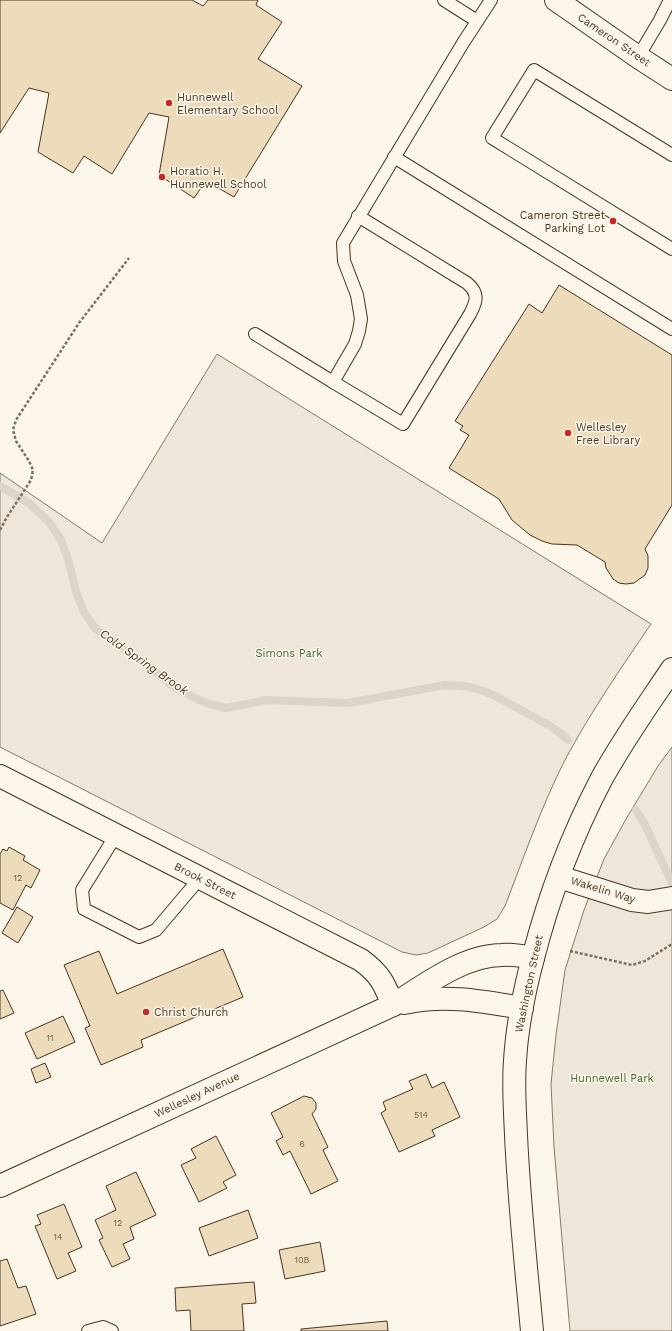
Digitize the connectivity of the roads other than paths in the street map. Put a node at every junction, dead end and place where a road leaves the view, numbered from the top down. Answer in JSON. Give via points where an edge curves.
{"nodes":[{"id":1,"x":444,"y":0,"type":"edge"},
{"id":2,"x":491,"y":0,"type":"edge"},
{"id":3,"x":566,"y":3,"type":"edge"},
{"id":4,"x":669,"y":7,"type":"edge"},
{"id":5,"x":477,"y":21,"type":"junction"},
{"id":6,"x":638,"y":57,"type":"junction"},
{"id":7,"x":672,"y":78,"type":"edge"},
{"id":8,"x":672,"y":155,"type":"edge"},
{"id":9,"x":394,"y":157,"type":"junction"},
{"id":10,"x":358,"y":216,"type":"junction"},
{"id":11,"x":672,"y":249,"type":"edge"},
{"id":12,"x":672,"y":329,"type":"edge"},
{"id":13,"x":255,"y":334,"type":"dead end"},
{"id":14,"x":333,"y":382,"type":"junction"},
{"id":15,"x":672,"y":669,"type":"edge"},
{"id":16,"x":0,"y":776,"type":"edge"},
{"id":17,"x":116,"y":835,"type":"junction"},
{"id":18,"x":559,"y":877,"type":"junction"},
{"id":19,"x":200,"y":878,"type":"junction"},
{"id":20,"x":668,"y":899,"type":"edge"},
{"id":21,"x":533,"y":958,"type":"junction"},
{"id":22,"x":394,"y":1005,"type":"junction"},
{"id":23,"x":522,"y":1008,"type":"junction"},
{"id":24,"x":0,"y":1186,"type":"edge"},
{"id":25,"x":88,"y":1331,"type":"edge"},
{"id":26,"x":112,"y":1331,"type":"edge"},
{"id":27,"x":532,"y":1331,"type":"edge"}],
"edges":[{"from":1,"to":5,"type":"lane"},
{"from":2,"to":5,"type":"lane"},
{"from":3,"to":6,"type":"main road","name":"Cameron Street"},
{"from":4,"to":6,"type":"lane"},
{"from":5,"to":9,"type":"lane"},
{"from":6,"to":7,"type":"main road","name":"Cameron Street"},
{"from":8,"to":11,"type":"lane","via":[[534,70],[492,138]]},
{"from":9,"to":10,"type":"lane"},
{"from":9,"to":12,"type":"lane"},
{"from":10,"to":14,"type":"lane","via":[[343,243],[342,252],[360,307],[361,319],[355,344]]},
{"from":10,"to":14,"type":"lane","via":[[467,283],[473,288],[476,300],[403,424]]},
{"from":13,"to":14,"type":"lane"},
{"from":15,"to":18,"type":"main road","name":"Washington Street","via":[[627,735],[602,779],[580,823]]},
{"from":16,"to":17,"type":"main road","name":"Brook Street"},
{"from":17,"to":19,"type":"main road","name":"Brook Street"},
{"from":17,"to":19,"type":"lane","via":[[82,890],[84,909],[139,937],[156,930]]},
{"from":18,"to":20,"type":"main road","name":"Wakelin Way","via":[[632,900],[648,902]]},
{"from":18,"to":21,"type":"main road","name":"Washington Street"},
{"from":19,"to":22,"type":"main road","name":"Brook Street","via":[[361,960],[381,978]]},
{"from":21,"to":22,"type":"main road","name":"Wellesley Avenue","via":[[501,954],[472,960],[439,976]]},
{"from":21,"to":23,"type":"main road","name":"Washington Street"},
{"from":22,"to":23,"type":"main road","name":"Wellesley Avenue","via":[[447,998],[471,999]]},
{"from":22,"to":24,"type":"main road","name":"Wellesley Avenue"},
{"from":23,"to":27,"type":"main road","name":"Washington Street","via":[[515,1062],[515,1107]]},
{"from":25,"to":26,"type":"lane","via":[[103,1327]]}]}
